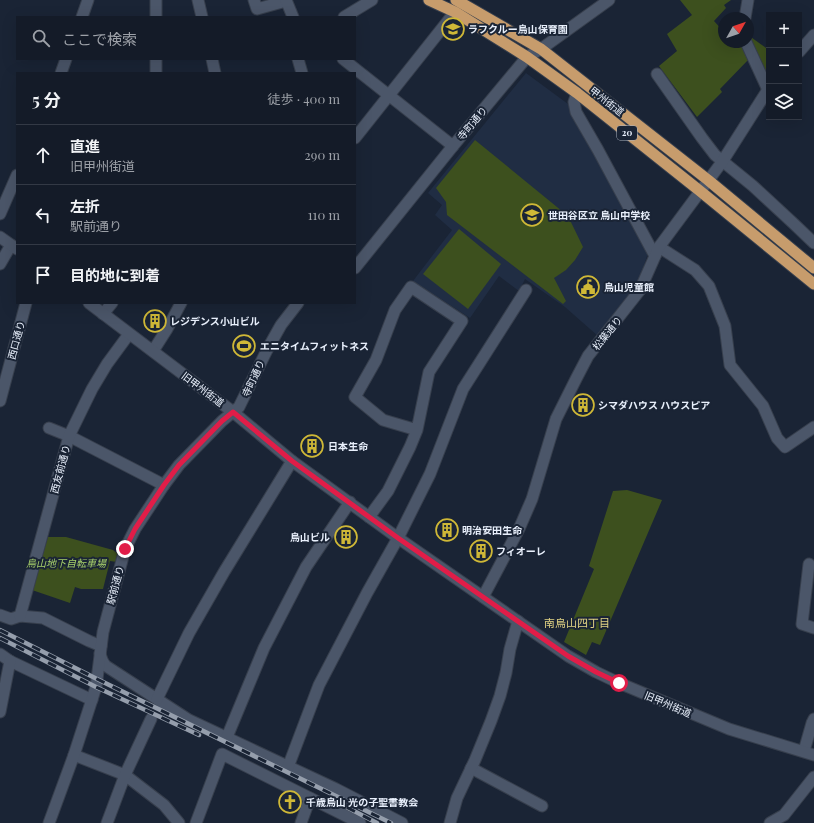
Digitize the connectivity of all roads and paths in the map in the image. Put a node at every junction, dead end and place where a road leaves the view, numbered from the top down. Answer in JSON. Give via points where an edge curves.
{"nodes":[{"id":1,"x":88,"y":0,"type":"edge"},
{"id":2,"x":156,"y":0,"type":"edge"},
{"id":3,"x":198,"y":0,"type":"edge"},
{"id":4,"x":254,"y":0,"type":"edge"},
{"id":5,"x":372,"y":0,"type":"edge"},
{"id":6,"x":429,"y":0,"type":"edge"},
{"id":7,"x":456,"y":0,"type":"edge"},
{"id":8,"x":610,"y":0,"type":"edge"},
{"id":9,"x":748,"y":0,"type":"edge"},
{"id":10,"x":286,"y":1,"type":"edge"},
{"id":11,"x":455,"y":12,"type":"junction"},
{"id":12,"x":746,"y":12,"type":"edge"},
{"id":13,"x":82,"y":16,"type":"edge"},
{"id":14,"x":156,"y":16,"type":"edge"},
{"id":15,"x":202,"y":16,"type":"edge"},
{"id":16,"x":293,"y":16,"type":"edge"},
{"id":17,"x":346,"y":16,"type":"edge"},
{"id":18,"x":814,"y":35,"type":"edge"},
{"id":19,"x":749,"y":48,"type":"edge"},
{"id":20,"x":541,"y":49,"type":"junction"},
{"id":21,"x":802,"y":49,"type":"edge"},
{"id":22,"x":527,"y":57,"type":"junction"},
{"id":23,"x":66,"y":60,"type":"edge"},
{"id":24,"x":156,"y":60,"type":"edge"},
{"id":25,"x":212,"y":60,"type":"edge"},
{"id":26,"x":298,"y":60,"type":"edge"},
{"id":27,"x":344,"y":60,"type":"edge"},
{"id":28,"x":61,"y":72,"type":"edge"},
{"id":29,"x":156,"y":72,"type":"edge"},
{"id":30,"x":215,"y":72,"type":"edge"},
{"id":31,"x":302,"y":72,"type":"edge"},
{"id":32,"x":658,"y":74,"type":"dead end"},
{"id":33,"x":766,"y":85,"type":"edge"},
{"id":34,"x":766,"y":92,"type":"edge"},
{"id":35,"x":577,"y":93,"type":"junction"},
{"id":36,"x":389,"y":96,"type":"junction"},
{"id":37,"x":356,"y":137,"type":"edge"},
{"id":38,"x":453,"y":146,"type":"junction"},
{"id":39,"x":722,"y":162,"type":"junction"},
{"id":40,"x":16,"y":177,"type":"edge"},
{"id":41,"x":708,"y":180,"type":"junction"},
{"id":42,"x":700,"y":191,"type":"junction"},
{"id":43,"x":0,"y":214,"type":"edge"},
{"id":44,"x":0,"y":237,"type":"edge"},
{"id":45,"x":814,"y":243,"type":"edge"},
{"id":46,"x":14,"y":247,"type":"edge"},
{"id":47,"x":657,"y":252,"type":"junction"},
{"id":48,"x":0,"y":264,"type":"edge"},
{"id":49,"x":356,"y":267,"type":"edge"},
{"id":50,"x":814,"y":268,"type":"edge"},
{"id":51,"x":814,"y":284,"type":"edge"},
{"id":52,"x":526,"y":290,"type":"dead end"},
{"id":53,"x":26,"y":304,"type":"edge"},
{"id":54,"x":90,"y":304,"type":"edge"},
{"id":55,"x":111,"y":304,"type":"edge"},
{"id":56,"x":180,"y":304,"type":"edge"},
{"id":57,"x":297,"y":304,"type":"edge"},
{"id":58,"x":103,"y":314,"type":"junction"},
{"id":59,"x":129,"y":334,"type":"junction"},
{"id":60,"x":154,"y":351,"type":"junction"},
{"id":61,"x":0,"y":401,"type":"edge"},
{"id":62,"x":233,"y":412,"type":"junction"},
{"id":63,"x":814,"y":427,"type":"edge"},
{"id":64,"x":49,"y":428,"type":"dead end"},
{"id":65,"x":417,"y":430,"type":"junction"},
{"id":66,"x":69,"y":436,"type":"junction"},
{"id":67,"x":292,"y":461,"type":"junction"},
{"id":68,"x":164,"y":485,"type":"junction"},
{"id":69,"x":350,"y":502,"type":"junction"},
{"id":70,"x":369,"y":517,"type":"junction"},
{"id":71,"x":398,"y":538,"type":"junction"},
{"id":72,"x":809,"y":564,"type":"dead end"},
{"id":73,"x":483,"y":597,"type":"junction"},
{"id":74,"x":0,"y":615,"type":"edge"},
{"id":75,"x":20,"y":616,"type":"junction"},
{"id":76,"x":518,"y":621,"type":"junction"},
{"id":77,"x":814,"y":628,"type":"edge"},
{"id":78,"x":101,"y":650,"type":"junction"},
{"id":79,"x":0,"y":654,"type":"edge"},
{"id":80,"x":10,"y":661,"type":"junction"},
{"id":81,"x":157,"y":699,"type":"junction"},
{"id":82,"x":92,"y":700,"type":"junction"},
{"id":83,"x":0,"y":712,"type":"edge"},
{"id":84,"x":151,"y":719,"type":"dead end"},
{"id":85,"x":814,"y":719,"type":"edge"},
{"id":86,"x":227,"y":737,"type":"junction"},
{"id":87,"x":809,"y":753,"type":"edge"},
{"id":88,"x":74,"y":755,"type":"junction"},
{"id":89,"x":288,"y":766,"type":"junction"},
{"id":90,"x":471,"y":768,"type":"junction"},
{"id":91,"x":125,"y":775,"type":"junction"},
{"id":92,"x":814,"y":777,"type":"edge"},
{"id":93,"x":310,"y":798,"type":"junction"},
{"id":94,"x":542,"y":806,"type":"dead end"},
{"id":95,"x":342,"y":819,"type":"edge"},
{"id":96,"x":176,"y":822,"type":"edge"},
{"id":97,"x":49,"y":823,"type":"edge"},
{"id":98,"x":107,"y":823,"type":"edge"},
{"id":99,"x":196,"y":823,"type":"edge"},
{"id":100,"x":301,"y":823,"type":"edge"},
{"id":101,"x":360,"y":823,"type":"edge"},
{"id":102,"x":402,"y":823,"type":"edge"},
{"id":103,"x":450,"y":823,"type":"edge"},
{"id":104,"x":770,"y":823,"type":"edge"}],
"edges":[{"from":1,"to":13,"type":"street"},
{"from":2,"to":14,"type":"street"},
{"from":3,"to":15,"type":"street"},
{"from":4,"to":10,"type":"street","via":[[257,9]]},
{"from":5,"to":17,"type":"street"},
{"from":6,"to":11,"type":"highway","name":"甲州街道","number":"20"},
{"from":7,"to":20,"type":"highway","name":"甲州街道","number":"20"},
{"from":8,"to":20,"type":"street","name":"寺町通り"},
{"from":9,"to":12,"type":"street"},
{"from":10,"to":16,"type":"street"},
{"from":11,"to":22,"type":"highway","name":"甲州街道","number":"20"},
{"from":11,"to":36,"type":"street"},
{"from":18,"to":21,"type":"street"},
{"from":19,"to":33,"type":"street"},
{"from":20,"to":22,"type":"street","name":"寺町通り"},
{"from":20,"to":41,"type":"highway","name":"甲州街道","number":"20"},
{"from":22,"to":35,"type":"highway","name":"甲州街道","number":"20"},
{"from":22,"to":38,"type":"street","name":"寺町通り"},
{"from":23,"to":28,"type":"street"},
{"from":24,"to":29,"type":"street"},
{"from":25,"to":30,"type":"street"},
{"from":26,"to":31,"type":"street"},
{"from":27,"to":36,"type":"street"},
{"from":32,"to":39,"type":"street","via":[[702,138]]},
{"from":34,"to":39,"type":"street","name":"松葉通り"},
{"from":35,"to":42,"type":"highway","name":"甲州街道","number":"20"},
{"from":35,"to":47,"type":"street","via":[[574,102],[576,112]]},
{"from":36,"to":37,"type":"street"},
{"from":36,"to":38,"type":"street"},
{"from":38,"to":49,"type":"street","name":"寺町通り"},
{"from":39,"to":41,"type":"street","name":"松葉通り"},
{"from":39,"to":45,"type":"street","via":[[753,186]]},
{"from":40,"to":43,"type":"street"},
{"from":41,"to":42,"type":"street","name":"松葉通り"},
{"from":41,"to":50,"type":"highway","name":"甲州街道","number":"20"},
{"from":42,"to":47,"type":"street","name":"松葉通り"},
{"from":42,"to":51,"type":"highway","name":"甲州街道","number":"20"},
{"from":44,"to":46,"type":"street"},
{"from":46,"to":48,"type":"street"},
{"from":47,"to":63,"type":"street","via":[[695,270],[709,286],[725,326],[730,366],[763,406],[777,438],[786,447]]},
{"from":47,"to":73,"type":"street","name":"松葉通り","via":[[640,290],[588,356],[556,418],[532,499],[519,530]]},
{"from":52,"to":71,"type":"street","via":[[463,389],[430,474]]},
{"from":53,"to":61,"type":"street","name":"西口通り"},
{"from":54,"to":58,"type":"street","name":"旧甲州街道"},
{"from":55,"to":58,"type":"street"},
{"from":56,"to":60,"type":"street"},
{"from":57,"to":62,"type":"street","name":"寺町通り","via":[[281,324],[239,407]]},
{"from":58,"to":59,"type":"street","name":"旧甲州街道"},
{"from":59,"to":60,"type":"street","name":"旧甲州街道"},
{"from":59,"to":66,"type":"street","name":"西友前通り","via":[[103,370]]},
{"from":60,"to":62,"type":"street","name":"旧甲州街道"},
{"from":62,"to":67,"type":"street","name":"旧甲州街道"},
{"from":62,"to":68,"type":"street","name":"駅前通り","via":[[179,465]]},
{"from":64,"to":66,"type":"street"},
{"from":65,"to":65,"type":"street","via":[[383,420],[355,397],[376,360],[395,310],[411,287],[462,321],[429,372]]},
{"from":65,"to":70,"type":"street","via":[[388,491]]},
{"from":66,"to":68,"type":"street"},
{"from":66,"to":75,"type":"street","name":"西友前通り"},
{"from":67,"to":69,"type":"street","name":"旧甲州街道"},
{"from":67,"to":81,"type":"street","via":[[220,578],[189,633]]},
{"from":68,"to":78,"type":"street","name":"駅前通り","via":[[125,549],[103,632]]},
{"from":69,"to":70,"type":"street","name":"旧甲州街道"},
{"from":69,"to":86,"type":"street","via":[[306,567],[264,648]]},
{"from":70,"to":71,"type":"street","name":"旧甲州街道"},
{"from":71,"to":73,"type":"street","name":"旧甲州街道"},
{"from":71,"to":89,"type":"street","via":[[319,685]]},
{"from":72,"to":77,"type":"street","via":[[802,624]]},
{"from":73,"to":76,"type":"street","name":"旧甲州街道"},
{"from":74,"to":75,"type":"street","via":[[11,619]]},
{"from":75,"to":78,"type":"street","via":[[43,618],[89,641]]},
{"from":76,"to":87,"type":"street","name":"旧甲州街道","via":[[568,656],[619,683],[729,729]]},
{"from":76,"to":90,"type":"street","via":[[500,696]]},
{"from":78,"to":81,"type":"street","via":[[103,664]]},
{"from":78,"to":82,"type":"street","name":"駅前通り"},
{"from":79,"to":80,"type":"street"},
{"from":80,"to":82,"type":"street"},
{"from":80,"to":83,"type":"street"},
{"from":81,"to":86,"type":"street","via":[[190,720]]},
{"from":82,"to":88,"type":"street"},
{"from":84,"to":91,"type":"street"},
{"from":85,"to":87,"type":"street"},
{"from":86,"to":89,"type":"street"},
{"from":88,"to":91,"type":"street"},
{"from":88,"to":97,"type":"street"},
{"from":89,"to":102,"type":"street"},
{"from":90,"to":94,"type":"street"},
{"from":90,"to":103,"type":"street","via":[[457,798]]},
{"from":91,"to":96,"type":"street","via":[[164,805]]},
{"from":91,"to":98,"type":"street"},
{"from":92,"to":104,"type":"street","via":[[784,814]]},
{"from":93,"to":95,"type":"street"},
{"from":93,"to":99,"type":"street","via":[[222,754]]},
{"from":93,"to":100,"type":"street"},
{"from":95,"to":101,"type":"street"}]}
